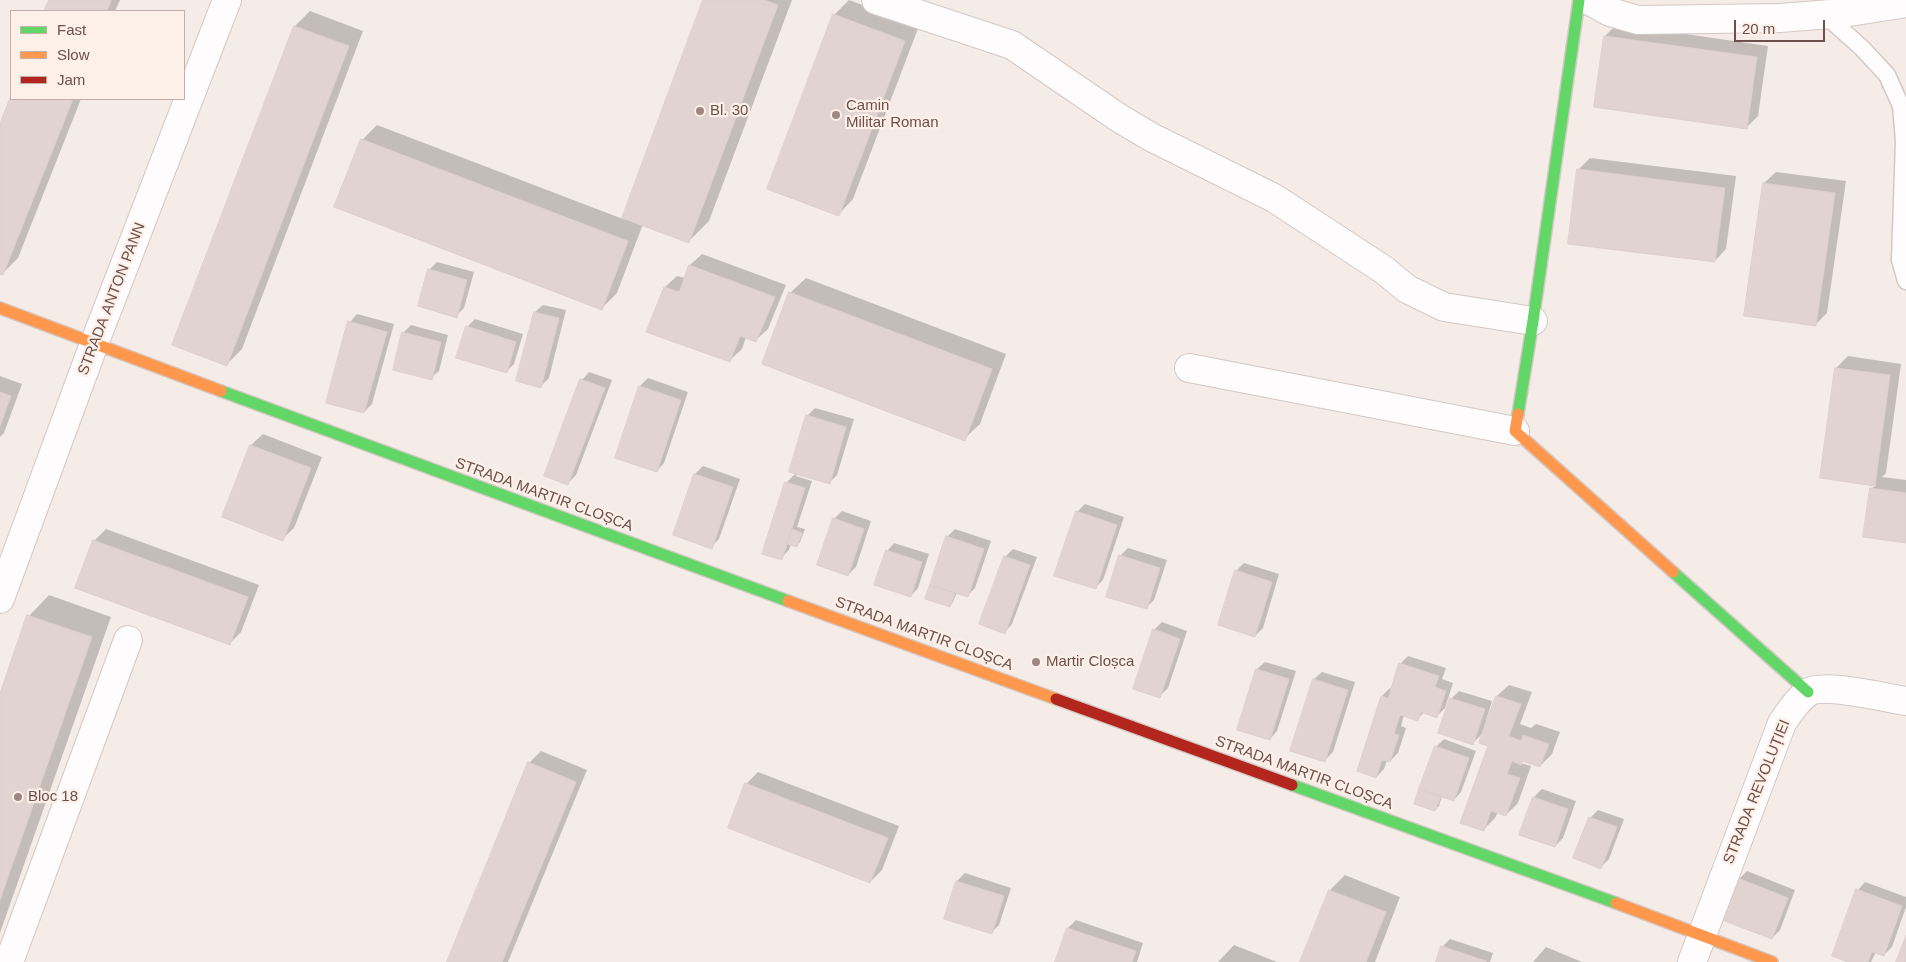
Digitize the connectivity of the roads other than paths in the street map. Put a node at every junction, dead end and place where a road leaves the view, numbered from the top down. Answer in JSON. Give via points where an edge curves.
{"nodes":[{"id":1,"x":227,"y":0,"type":"edge"},
{"id":2,"x":876,"y":0,"type":"edge"},
{"id":3,"x":1578,"y":0,"type":"edge"},
{"id":4,"x":1588,"y":0,"type":"edge"},
{"id":5,"x":1906,"y":3,"type":"edge"},
{"id":6,"x":1825,"y":15,"type":"junction"},
{"id":7,"x":1904,"y":103,"type":"edge"},
{"id":8,"x":1906,"y":281,"type":"edge"},
{"id":9,"x":0,"y":308,"type":"edge"},
{"id":10,"x":1533,"y":321,"type":"junction"},
{"id":11,"x":94,"y":344,"type":"junction"},
{"id":12,"x":1189,"y":368,"type":"dead end"},
{"id":13,"x":1515,"y":431,"type":"junction"},
{"id":14,"x":0,"y":599,"type":"edge"},
{"id":15,"x":128,"y":640,"type":"dead end"},
{"id":16,"x":1808,"y":692,"type":"junction"},
{"id":17,"x":1906,"y":701,"type":"edge"},
{"id":18,"x":1702,"y":935,"type":"junction"},
{"id":19,"x":8,"y":962,"type":"edge"},
{"id":20,"x":1692,"y":962,"type":"edge"},
{"id":21,"x":1772,"y":962,"type":"edge"}],
"edges":[{"from":1,"to":11,"type":"street","name":"STRADA ANTON PANN"},
{"from":2,"to":10,"type":"street","via":[[1012,45],[1119,118],[1274,198],[1384,270],[1407,289],[1444,307]]},
{"from":3,"to":10,"type":"street"},
{"from":4,"to":6,"type":"street","via":[[1610,12],[1638,20]]},
{"from":5,"to":6,"type":"street"},
{"from":6,"to":7,"type":"lane","via":[[1887,75]]},
{"from":7,"to":8,"type":"lane","via":[[1900,260]]},
{"from":9,"to":11,"type":"street","name":"STRADA MARTIR CLOȘCA"},
{"from":10,"to":13,"type":"street"},
{"from":11,"to":14,"type":"street","name":"STRADA ANTON PANN"},
{"from":11,"to":18,"type":"street","name":"STRADA MARTIR CLOȘCA"},
{"from":12,"to":13,"type":"street"},
{"from":13,"to":16,"type":"street"},
{"from":15,"to":19,"type":"street"},
{"from":16,"to":17,"type":"street","via":[[1822,689]]},
{"from":16,"to":18,"type":"street","name":"STRADA REVOLUȚIEI","via":[[1782,723]]},
{"from":18,"to":20,"type":"street","name":"STRADA REVOLUȚIEI"},
{"from":18,"to":21,"type":"street","name":"STRADA MARTIR CLOȘCA"}]}
